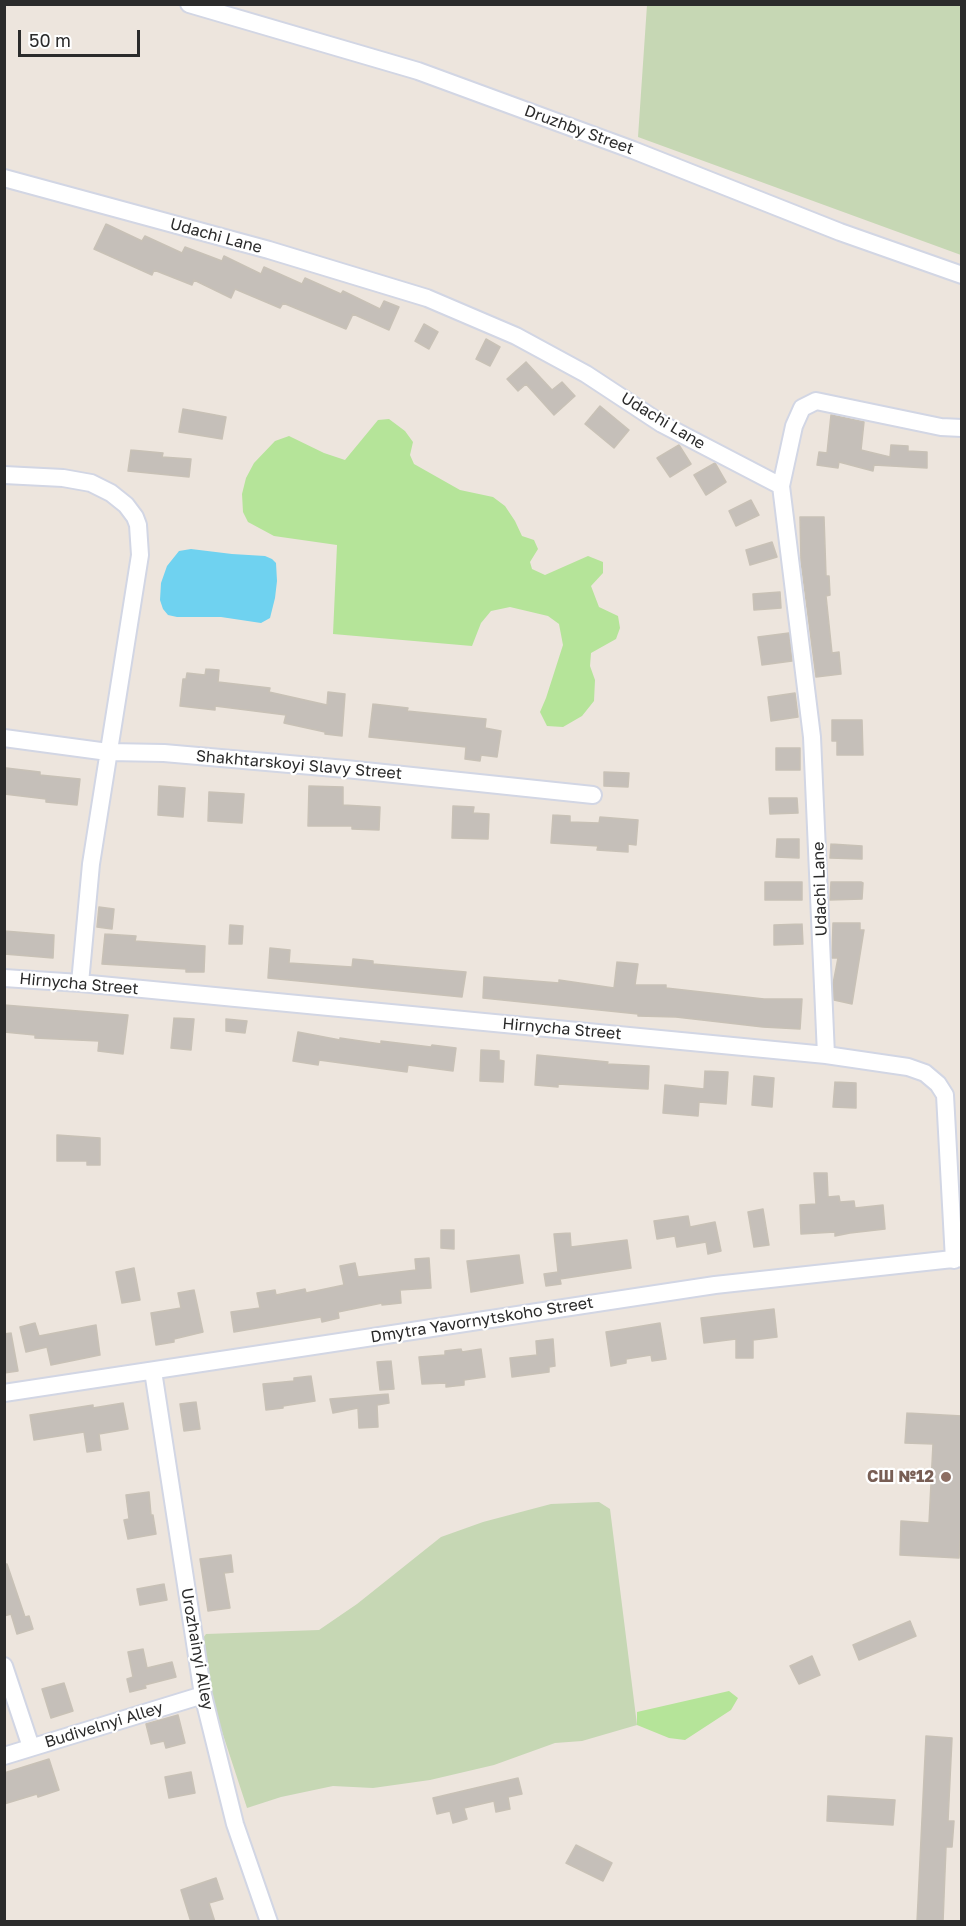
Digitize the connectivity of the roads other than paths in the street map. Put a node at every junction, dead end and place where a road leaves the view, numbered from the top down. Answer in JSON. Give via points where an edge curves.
{"nodes":[{"id":1,"x":189,"y":4,"type":"edge"},
{"id":2,"x":4,"y":178,"type":"edge"},
{"id":3,"x":962,"y":275,"type":"edge"},
{"id":4,"x":962,"y":428,"type":"edge"},
{"id":5,"x":4,"y":475,"type":"edge"},
{"id":6,"x":781,"y":486,"type":"junction"},
{"id":7,"x":4,"y":738,"type":"edge"},
{"id":8,"x":108,"y":752,"type":"junction"},
{"id":9,"x":593,"y":795,"type":"dead end"},
{"id":10,"x":4,"y":978,"type":"edge"},
{"id":11,"x":80,"y":983,"type":"junction"},
{"id":12,"x":826,"y":1055,"type":"junction"},
{"id":13,"x":958,"y":1259,"type":"edge"},
{"id":14,"x":153,"y":1371,"type":"junction"},
{"id":15,"x":4,"y":1393,"type":"edge"},
{"id":16,"x":4,"y":1666,"type":"edge"},
{"id":17,"x":204,"y":1695,"type":"junction"},
{"id":18,"x":32,"y":1747,"type":"junction"},
{"id":19,"x":4,"y":1756,"type":"edge"},
{"id":20,"x":269,"y":1922,"type":"edge"}],
"edges":[{"from":1,"to":3,"type":"street","name":"Druzhby Street","via":[[418,71]]},
{"from":2,"to":6,"type":"street","name":"Udachi Lane","via":[[269,250],[427,298],[526,341],[586,374],[662,424]]},
{"from":4,"to":6,"type":"street","via":[[816,401],[802,408],[794,426]]},
{"from":5,"to":8,"type":"street","via":[[91,483],[111,493],[135,517],[140,555]]},
{"from":6,"to":12,"type":"street","name":"Udachi Lane","via":[[812,737]]},
{"from":7,"to":8,"type":"street","name":"Shakhtarskoyi Slavy Street"},
{"from":8,"to":9,"type":"street","name":"Shakhtarskoyi Slavy Street","via":[[346,769]]},
{"from":8,"to":11,"type":"street"},
{"from":10,"to":11,"type":"street","name":"Hirnycha Street"},
{"from":11,"to":12,"type":"street","name":"Hirnycha Street"},
{"from":12,"to":13,"type":"street","name":"Hirnycha Street","via":[[908,1067],[926,1073],[938,1084],[945,1095]]},
{"from":13,"to":14,"type":"street","name":"Dmytra Yavornytskoho Street","via":[[715,1285]]},
{"from":14,"to":15,"type":"street","name":"Dmytra Yavornytskoho Street"},
{"from":14,"to":17,"type":"street","name":"Urozhainyi Alley"},
{"from":16,"to":18,"type":"street"},
{"from":17,"to":18,"type":"street","name":"Budivelnyi Alley"},
{"from":17,"to":20,"type":"street","name":"Urozhainyi Alley","via":[[235,1824]]},
{"from":18,"to":19,"type":"street","name":"Budivelnyi Alley"}]}
